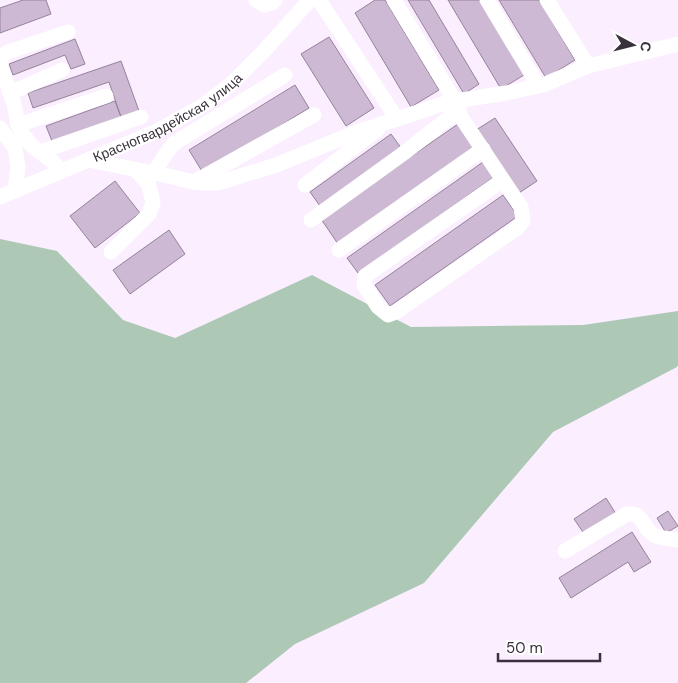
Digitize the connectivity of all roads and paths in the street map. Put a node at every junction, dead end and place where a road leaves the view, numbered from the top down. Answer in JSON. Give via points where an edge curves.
{"nodes":[{"id":1,"x":256,"y":0,"type":"edge"},
{"id":2,"x":275,"y":0,"type":"edge"},
{"id":3,"x":283,"y":0,"type":"edge"},
{"id":4,"x":310,"y":0,"type":"edge"},
{"id":5,"x":318,"y":0,"type":"edge"},
{"id":6,"x":394,"y":0,"type":"edge"},
{"id":7,"x":486,"y":0,"type":"edge"},
{"id":8,"x":548,"y":0,"type":"edge"},
{"id":9,"x":297,"y":14,"type":"junction"},
{"id":10,"x":68,"y":32,"type":"dead end"},
{"id":11,"x":678,"y":44,"type":"edge"},
{"id":12,"x":588,"y":66,"type":"junction"},
{"id":13,"x":62,"y":70,"type":"dead end"},
{"id":14,"x":285,"y":75,"type":"dead end"},
{"id":15,"x":538,"y":86,"type":"junction"},
{"id":16,"x":10,"y":92,"type":"junction"},
{"id":17,"x":106,"y":96,"type":"dead end"},
{"id":18,"x":457,"y":106,"type":"junction"},
{"id":19,"x":314,"y":115,"type":"dead end"},
{"id":20,"x":141,"y":117,"type":"dead end"},
{"id":21,"x":390,"y":122,"type":"junction"},
{"id":22,"x":18,"y":125,"type":"junction"},
{"id":23,"x":0,"y":128,"type":"edge"},
{"id":24,"x":483,"y":150,"type":"junction"},
{"id":25,"x":40,"y":152,"type":"junction"},
{"id":26,"x":88,"y":160,"type":"junction"},
{"id":27,"x":61,"y":170,"type":"junction"},
{"id":28,"x":136,"y":170,"type":"junction"},
{"id":29,"x":154,"y":173,"type":"junction"},
{"id":30,"x":503,"y":180,"type":"junction"},
{"id":31,"x":194,"y":182,"type":"junction"},
{"id":32,"x":306,"y":185,"type":"dead end"},
{"id":33,"x":15,"y":190,"type":"junction"},
{"id":34,"x":0,"y":197,"type":"edge"},
{"id":35,"x":311,"y":220,"type":"dead end"},
{"id":36,"x":339,"y":250,"type":"dead end"},
{"id":37,"x":111,"y":252,"type":"dead end"},
{"id":38,"x":678,"y":540,"type":"edge"},
{"id":39,"x":565,"y":552,"type":"dead end"}],
"edges":[{"from":1,"to":2,"type":"street","via":[[264,6]]},
{"from":3,"to":9,"type":"street"},
{"from":4,"to":9,"type":"street","name":"Красногвардейская улица"},
{"from":5,"to":21,"type":"street"},
{"from":6,"to":18,"type":"street"},
{"from":7,"to":15,"type":"street"},
{"from":8,"to":12,"type":"street"},
{"from":9,"to":26,"type":"street","name":"Красногвардейская улица","via":[[230,85],[202,106],[155,132]]},
{"from":10,"to":16,"type":"street","via":[[1,57]]},
{"from":11,"to":12,"type":"street"},
{"from":12,"to":15,"type":"street"},
{"from":13,"to":16,"type":"street"},
{"from":14,"to":29,"type":"street","via":[[173,144]]},
{"from":15,"to":18,"type":"street"},
{"from":16,"to":22,"type":"street"},
{"from":17,"to":22,"type":"street"},
{"from":18,"to":21,"type":"street"},
{"from":18,"to":24,"type":"street"},
{"from":18,"to":35,"type":"street","via":[[404,153]]},
{"from":19,"to":31,"type":"street"},
{"from":20,"to":25,"type":"street"},
{"from":21,"to":31,"type":"street","via":[[221,182]]},
{"from":21,"to":32,"type":"street"},
{"from":22,"to":25,"type":"street"},
{"from":23,"to":33,"type":"street","via":[[15,148],[18,167]]},
{"from":24,"to":30,"type":"street"},
{"from":24,"to":36,"type":"street"},
{"from":25,"to":27,"type":"street"},
{"from":26,"to":27,"type":"street","name":"Красногвардейская улица"},
{"from":26,"to":28,"type":"street"},
{"from":27,"to":33,"type":"street","name":"Красногвардейская улица"},
{"from":28,"to":29,"type":"street"},
{"from":28,"to":37,"type":"street","via":[[149,185],[153,203],[149,214]]},
{"from":29,"to":31,"type":"street"},
{"from":30,"to":30,"type":"street","via":[[521,207],[523,221],[517,228],[396,312],[388,315],[378,307],[364,284],[365,276]]},
{"from":33,"to":34,"type":"street","name":"Красногвардейская улица"},
{"from":38,"to":39,"type":"street","via":[[655,537],[634,513],[627,514]]}]}
